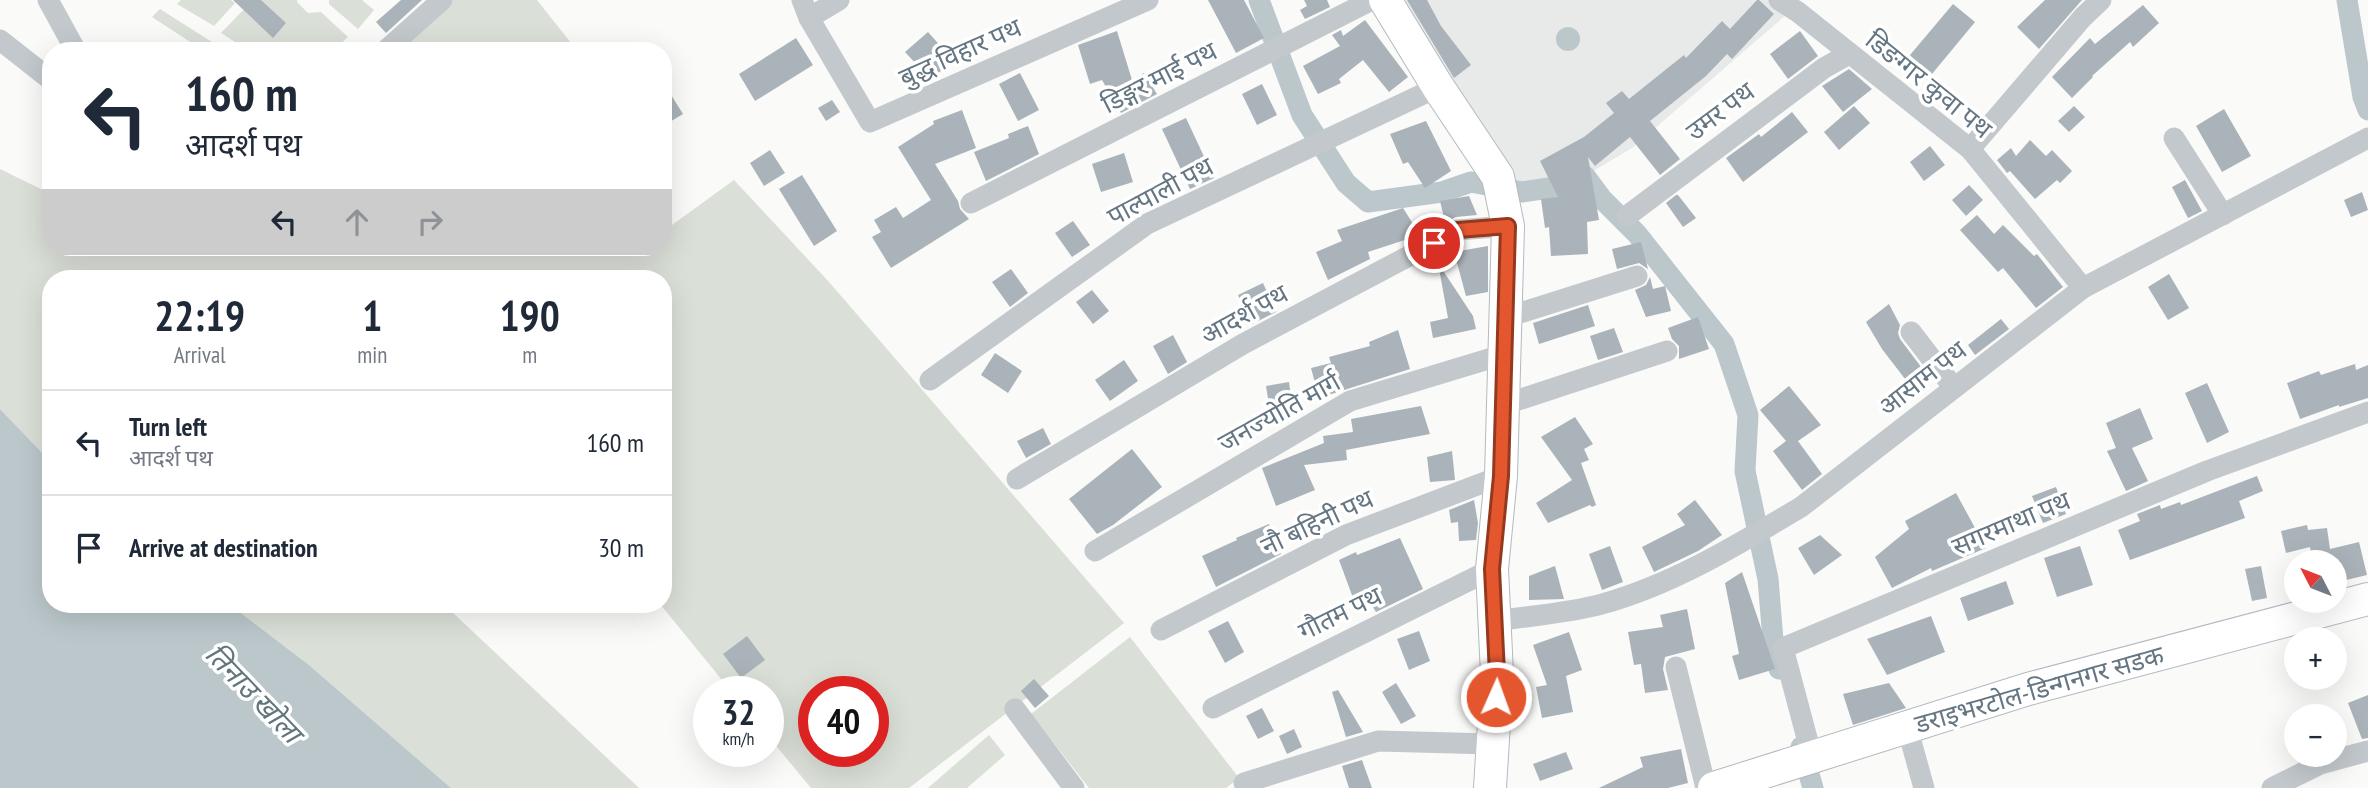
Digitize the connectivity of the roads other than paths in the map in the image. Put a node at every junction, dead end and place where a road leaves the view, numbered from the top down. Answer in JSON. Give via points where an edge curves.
{"nodes":[{"id":1,"x":48,"y":0,"type":"edge"},
{"id":2,"x":442,"y":0,"type":"edge"},
{"id":3,"x":839,"y":0,"type":"edge"},
{"id":4,"x":1148,"y":0,"type":"edge"},
{"id":5,"x":1372,"y":0,"type":"edge"},
{"id":6,"x":1385,"y":0,"type":"edge"},
{"id":7,"x":1779,"y":0,"type":"edge"},
{"id":8,"x":2101,"y":0,"type":"edge"},
{"id":9,"x":805,"y":9,"type":"edge"},
{"id":10,"x":0,"y":40,"type":"edge"},
{"id":11,"x":71,"y":42,"type":"edge"},
{"id":12,"x":395,"y":42,"type":"edge"},
{"id":13,"x":1849,"y":54,"type":"junction"},
{"id":14,"x":42,"y":73,"type":"edge"},
{"id":15,"x":1438,"y":86,"type":"junction"},
{"id":16,"x":2174,"y":138,"type":"dead end"},
{"id":17,"x":2368,"y":138,"type":"edge"},
{"id":18,"x":1970,"y":149,"type":"junction"},
{"id":19,"x":971,"y":203,"type":"dead end"},
{"id":20,"x":2223,"y":215,"type":"junction"},
{"id":21,"x":1627,"y":216,"type":"dead end"},
{"id":22,"x":1508,"y":226,"type":"junction"},
{"id":23,"x":1637,"y":276,"type":"dead end"},
{"id":24,"x":2083,"y":288,"type":"junction"},
{"id":25,"x":1504,"y":318,"type":"junction"},
{"id":26,"x":1911,"y":332,"type":"dead end"},
{"id":27,"x":1667,"y":351,"type":"dead end"},
{"id":28,"x":1505,"y":354,"type":"junction"},
{"id":29,"x":930,"y":380,"type":"dead end"},
{"id":30,"x":1954,"y":388,"type":"junction"},
{"id":31,"x":1503,"y":405,"type":"junction"},
{"id":32,"x":2368,"y":412,"type":"edge"},
{"id":33,"x":1501,"y":476,"type":"junction"},
{"id":34,"x":1017,"y":479,"type":"dead end"},
{"id":35,"x":1095,"y":551,"type":"dead end"},
{"id":36,"x":1492,"y":569,"type":"junction"},
{"id":37,"x":2368,"y":599,"type":"edge"},
{"id":38,"x":1495,"y":621,"type":"junction"},
{"id":39,"x":1161,"y":630,"type":"dead end"},
{"id":40,"x":1676,"y":667,"type":"dead end"},
{"id":41,"x":1213,"y":708,"type":"dead end"},
{"id":42,"x":1015,"y":709,"type":"dead end"},
{"id":43,"x":1908,"y":727,"type":"junction"},
{"id":44,"x":1492,"y":744,"type":"junction"},
{"id":45,"x":2368,"y":751,"type":"edge"},
{"id":46,"x":1805,"y":759,"type":"junction"},
{"id":47,"x":1244,"y":783,"type":"dead end"},
{"id":48,"x":1074,"y":788,"type":"edge"},
{"id":49,"x":1490,"y":788,"type":"edge"},
{"id":50,"x":1706,"y":788,"type":"edge"},
{"id":51,"x":1714,"y":788,"type":"edge"},
{"id":52,"x":1924,"y":788,"type":"edge"},
{"id":53,"x":2272,"y":788,"type":"edge"}],
"edges":[{"from":1,"to":11,"type":"street"},
{"from":2,"to":12,"type":"street"},
{"from":3,"to":9,"type":"street"},
{"from":4,"to":9,"type":"street","name":"बुद्ध विहार पथ","via":[[870,122]]},
{"from":5,"to":19,"type":"street","name":"डिङ्गर माई पथ"},
{"from":6,"to":15,"type":"street"},
{"from":7,"to":13,"type":"street","name":"डिङग्गर कुवा पथ"},
{"from":8,"to":18,"type":"street"},
{"from":10,"to":14,"type":"street"},
{"from":13,"to":18,"type":"street","name":"डिङग्गर कुवा पथ"},
{"from":13,"to":21,"type":"street","name":"उमर पथ"},
{"from":15,"to":22,"type":"street","via":[[1501,186]]},
{"from":15,"to":29,"type":"street","name":"पाल्पाली पथ","via":[[1147,224]]},
{"from":16,"to":20,"type":"street"},
{"from":17,"to":20,"type":"street","name":"आसाम पथ"},
{"from":18,"to":24,"type":"street","name":"डिङग्गर कुवा पथ"},
{"from":20,"to":24,"type":"street","name":"आसाम पथ"},
{"from":22,"to":25,"type":"street"},
{"from":22,"to":34,"type":"street","name":"आदर्श पथ","via":[[1458,230],[1243,344]]},
{"from":23,"to":25,"type":"street"},
{"from":24,"to":30,"type":"street","name":"आसाम पथ"},
{"from":25,"to":28,"type":"street"},
{"from":26,"to":30,"type":"street"},
{"from":27,"to":31,"type":"street"},
{"from":28,"to":31,"type":"street"},
{"from":28,"to":35,"type":"street","name":"जनज्योति मार्ग","via":[[1350,401]]},
{"from":30,"to":38,"type":"street","name":"आसाम पथ","via":[[1801,507],[1678,577],[1601,605]]},
{"from":31,"to":33,"type":"street"},
{"from":32,"to":46,"type":"street","name":"सगरमाथा पथ","via":[[2207,471],[1783,648]]},
{"from":33,"to":36,"type":"street"},
{"from":33,"to":39,"type":"street","name":"नौ बहिनी पथ","via":[[1346,535]]},
{"from":36,"to":38,"type":"street"},
{"from":36,"to":41,"type":"street","name":"गौतम पथ"},
{"from":37,"to":43,"type":"street","name":"डराइभरटोल-डिन्गनगर सडक","via":[[2028,689]]},
{"from":38,"to":44,"type":"street"},
{"from":40,"to":50,"type":"street"},
{"from":42,"to":48,"type":"street"},
{"from":43,"to":46,"type":"street","name":"डराइभरटोल-डिन्गनगर सडक"},
{"from":43,"to":52,"type":"street"},
{"from":44,"to":47,"type":"street","via":[[1378,741]]},
{"from":44,"to":49,"type":"street"},
{"from":45,"to":53,"type":"street","via":[[2320,764]]},
{"from":46,"to":51,"type":"street","name":"डराइभरटोल-डिन्गनगर सडक"}]}
